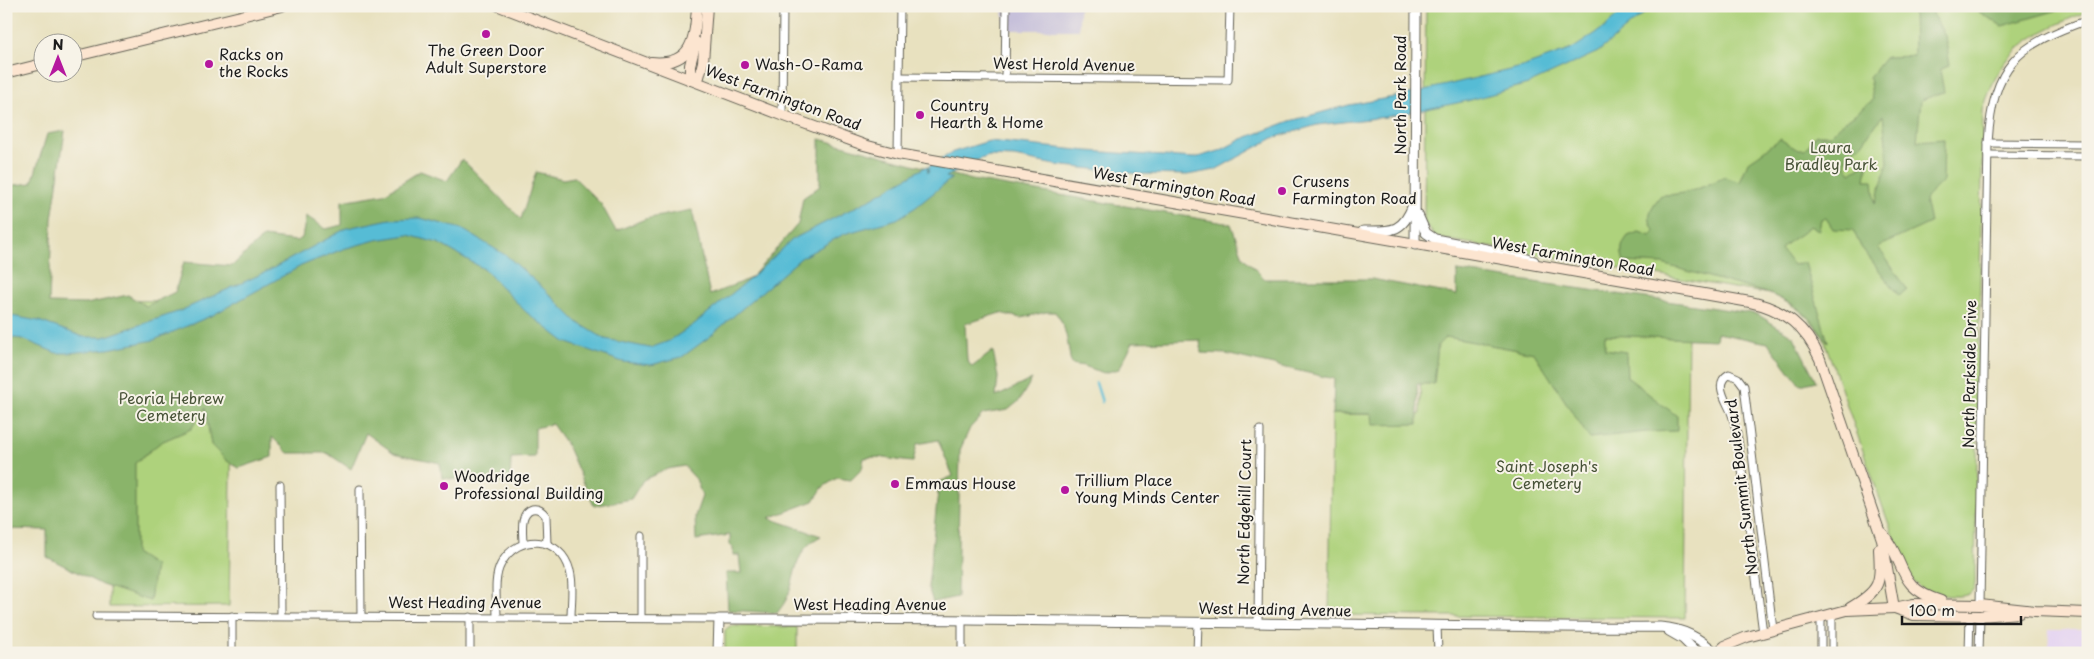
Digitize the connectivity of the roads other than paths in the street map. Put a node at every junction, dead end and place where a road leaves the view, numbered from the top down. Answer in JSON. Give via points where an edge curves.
{"nodes":[{"id":1,"x":282,"y":6,"type":"edge"},
{"id":2,"x":499,"y":6,"type":"edge"},
{"id":3,"x":698,"y":6,"type":"edge"},
{"id":4,"x":707,"y":6,"type":"edge"},
{"id":5,"x":784,"y":6,"type":"edge"},
{"id":6,"x":900,"y":6,"type":"edge"},
{"id":7,"x":1002,"y":6,"type":"edge"},
{"id":8,"x":1230,"y":6,"type":"edge"},
{"id":9,"x":1416,"y":6,"type":"edge"},
{"id":10,"x":2088,"y":20,"type":"edge"},
{"id":11,"x":82,"y":55,"type":"edge"},
{"id":12,"x":628,"y":56,"type":"junction"},
{"id":13,"x":32,"y":66,"type":"edge"},
{"id":14,"x":6,"y":73,"type":"edge"},
{"id":15,"x":900,"y":76,"type":"junction"},
{"id":16,"x":1005,"y":78,"type":"junction"},
{"id":17,"x":690,"y":80,"type":"junction"},
{"id":18,"x":782,"y":115,"type":"junction"},
{"id":19,"x":1988,"y":143,"type":"junction"},
{"id":20,"x":2088,"y":144,"type":"edge"},
{"id":21,"x":898,"y":154,"type":"junction"},
{"id":22,"x":1988,"y":154,"type":"junction"},
{"id":23,"x":2088,"y":156,"type":"edge"},
{"id":24,"x":1415,"y":200,"type":"junction"},
{"id":25,"x":1339,"y":231,"type":"junction"},
{"id":26,"x":1415,"y":245,"type":"junction"},
{"id":27,"x":1562,"y":270,"type":"junction"},
{"id":28,"x":1260,"y":430,"type":"dead end"},
{"id":29,"x":280,"y":486,"type":"dead end"},
{"id":30,"x":360,"y":489,"type":"dead end"},
{"id":31,"x":1879,"y":531,"type":"junction"},
{"id":32,"x":642,"y":536,"type":"dead end"},
{"id":33,"x":523,"y":543,"type":"junction"},
{"id":34,"x":547,"y":544,"type":"junction"},
{"id":35,"x":1954,"y":605,"type":"junction"},
{"id":36,"x":1894,"y":608,"type":"junction"},
{"id":37,"x":1847,"y":610,"type":"junction"},
{"id":38,"x":1976,"y":612,"type":"junction"},
{"id":39,"x":2088,"y":613,"type":"edge"},
{"id":40,"x":1832,"y":614,"type":"junction"},
{"id":41,"x":96,"y":616,"type":"dead end"},
{"id":42,"x":232,"y":616,"type":"junction"},
{"id":43,"x":281,"y":616,"type":"junction"},
{"id":44,"x":361,"y":617,"type":"junction"},
{"id":45,"x":470,"y":617,"type":"junction"},
{"id":46,"x":497,"y":617,"type":"junction"},
{"id":47,"x":571,"y":617,"type":"junction"},
{"id":48,"x":640,"y":617,"type":"junction"},
{"id":49,"x":1821,"y":617,"type":"junction"},
{"id":50,"x":719,"y":619,"type":"junction"},
{"id":51,"x":962,"y":619,"type":"junction"},
{"id":52,"x":1198,"y":623,"type":"junction"},
{"id":53,"x":1258,"y":624,"type":"junction"},
{"id":54,"x":1437,"y":625,"type":"junction"},
{"id":55,"x":1644,"y":627,"type":"junction"},
{"id":56,"x":1773,"y":630,"type":"junction"},
{"id":57,"x":1763,"y":633,"type":"junction"},
{"id":58,"x":232,"y":653,"type":"edge"},
{"id":59,"x":470,"y":653,"type":"edge"},
{"id":60,"x":718,"y":653,"type":"edge"},
{"id":61,"x":962,"y":653,"type":"edge"},
{"id":62,"x":1197,"y":653,"type":"edge"},
{"id":63,"x":1438,"y":653,"type":"edge"},
{"id":64,"x":1697,"y":653,"type":"edge"},
{"id":65,"x":1716,"y":653,"type":"edge"},
{"id":66,"x":1821,"y":653,"type":"edge"},
{"id":67,"x":1832,"y":653,"type":"edge"},
{"id":68,"x":1969,"y":653,"type":"edge"},
{"id":69,"x":1979,"y":653,"type":"edge"}],
"edges":[{"from":1,"to":11,"type":"main road"},
{"from":2,"to":12,"type":"main road","name":"West Farmington Road"},
{"from":3,"to":12,"type":"main road","via":[[692,40],[682,56],[665,62]]},
{"from":3,"to":17,"type":"main road","via":[[697,40]]},
{"from":4,"to":17,"type":"main road","via":[[702,65],[699,77]]},
{"from":5,"to":18,"type":"street"},
{"from":6,"to":15,"type":"street"},
{"from":7,"to":16,"type":"street","via":[[1006,9]]},
{"from":8,"to":16,"type":"street","name":"West Herold Avenue","via":[[1228,80]]},
{"from":9,"to":24,"type":"street","name":"North Park Road"},
{"from":10,"to":19,"type":"street","name":"North Parkside Drive","via":[[2048,35],[2013,61],[2004,73],[1991,107]]},
{"from":12,"to":17,"type":"main road","name":"West Farmington Road"},
{"from":13,"to":14,"type":"main road"},
{"from":15,"to":16,"type":"street","name":"West Herold Avenue"},
{"from":15,"to":21,"type":"street"},
{"from":17,"to":18,"type":"main road","name":"West Farmington Road"},
{"from":18,"to":21,"type":"main road","name":"West Farmington Road"},
{"from":19,"to":20,"type":"street"},
{"from":19,"to":22,"type":"street","name":"North Parkside Drive"},
{"from":21,"to":25,"type":"main road","name":"West Farmington Road"},
{"from":22,"to":23,"type":"street"},
{"from":22,"to":38,"type":"street","name":"North Parkside Drive"},
{"from":24,"to":25,"type":"street","via":[[1403,225],[1393,231]]},
{"from":24,"to":26,"type":"street","name":"North Park Road"},
{"from":24,"to":27,"type":"street","via":[[1419,221],[1426,233],[1435,239],[1512,254]]},
{"from":25,"to":26,"type":"main road","name":"West Farmington Road"},
{"from":26,"to":27,"type":"main road","name":"West Farmington Road"},
{"from":27,"to":31,"type":"main road","name":"West Farmington Road","via":[[1755,303],[1774,309],[1794,321],[1819,356]]},
{"from":28,"to":53,"type":"street","name":"North Edgehill Court"},
{"from":29,"to":43,"type":"street"},
{"from":30,"to":44,"type":"street"},
{"from":31,"to":35,"type":"main road","via":[[1893,547],[1906,580],[1915,590]]},
{"from":31,"to":36,"type":"main road","name":"West Farmington Road"},
{"from":31,"to":37,"type":"main road","via":[[1880,578],[1877,587],[1863,601]]},
{"from":32,"to":48,"type":"street"},
{"from":33,"to":34,"type":"street"},
{"from":33,"to":34,"type":"street","via":[[523,516],[536,509],[546,516]]},
{"from":33,"to":46,"type":"street","via":[[507,554],[500,566]]},
{"from":34,"to":47,"type":"street","via":[[566,560],[571,572]]},
{"from":35,"to":36,"type":"main road","via":[[1912,604]]},
{"from":35,"to":38,"type":"main road"},
{"from":36,"to":37,"type":"main road"},
{"from":36,"to":38,"type":"main road","via":[[1914,615]]},
{"from":37,"to":40,"type":"main road"},
{"from":38,"to":39,"type":"main road","via":[[2010,615],[2035,610]]},
{"from":38,"to":68,"type":"street"},
{"from":38,"to":69,"type":"street"},
{"from":40,"to":49,"type":"main road"},
{"from":40,"to":67,"type":"street"},
{"from":41,"to":42,"type":"street","name":"West Heading Avenue"},
{"from":42,"to":43,"type":"street","name":"West Heading Avenue"},
{"from":42,"to":58,"type":"street"},
{"from":43,"to":44,"type":"street","name":"West Heading Avenue"},
{"from":44,"to":45,"type":"street","name":"West Heading Avenue"},
{"from":45,"to":46,"type":"street","name":"West Heading Avenue"},
{"from":45,"to":59,"type":"street"},
{"from":46,"to":47,"type":"street","name":"West Heading Avenue"},
{"from":47,"to":48,"type":"street","name":"West Heading Avenue"},
{"from":48,"to":50,"type":"street","name":"West Heading Avenue"},
{"from":49,"to":56,"type":"main road"},
{"from":49,"to":66,"type":"street"},
{"from":50,"to":51,"type":"street","name":"West Heading Avenue"},
{"from":50,"to":60,"type":"street"},
{"from":51,"to":52,"type":"street","name":"West Heading Avenue"},
{"from":51,"to":61,"type":"street"},
{"from":52,"to":53,"type":"street","name":"West Heading Avenue"},
{"from":52,"to":62,"type":"street"},
{"from":53,"to":54,"type":"street","name":"West Heading Avenue"},
{"from":54,"to":55,"type":"street","name":"West Heading Avenue"},
{"from":54,"to":63,"type":"street"},
{"from":55,"to":64,"type":"street","name":"West Heading Avenue","via":[[1677,635]]},
{"from":55,"to":65,"type":"street","name":"West Heading Avenue","via":[[1685,631]]},
{"from":56,"to":57,"type":"main road"},
{"from":56,"to":57,"type":"street","name":"North Summit Boulevard","via":[[1744,386],[1729,374],[1723,378],[1721,388],[1738,439]]},
{"from":57,"to":65,"type":"main road","via":[[1725,646]]}]}
